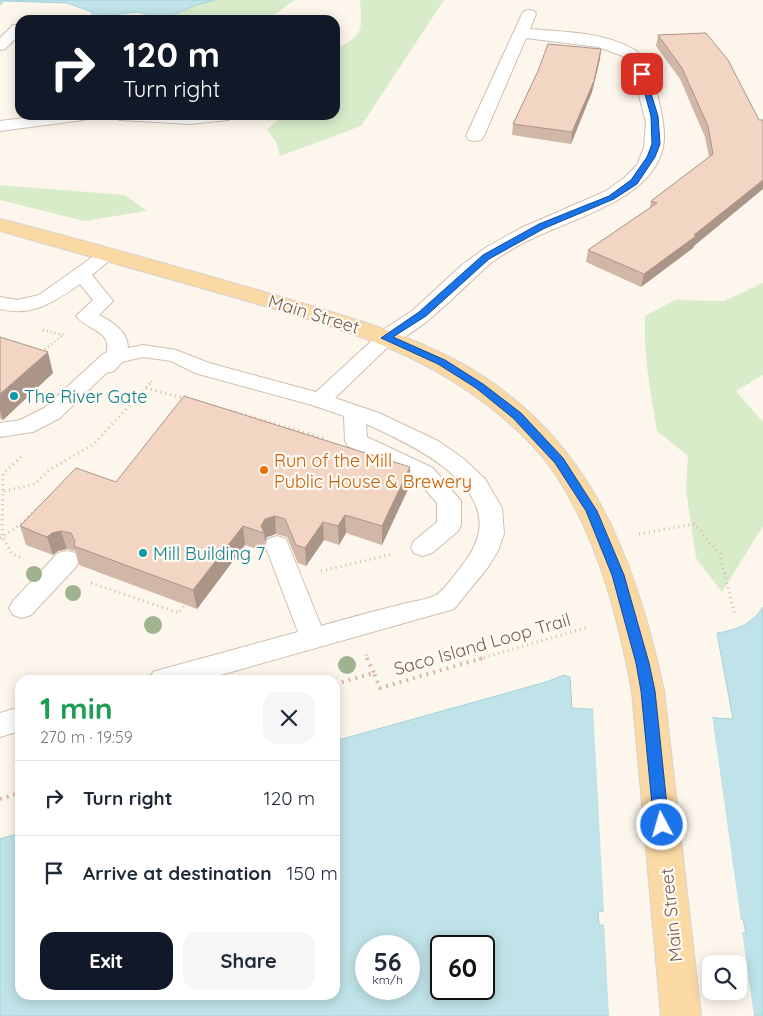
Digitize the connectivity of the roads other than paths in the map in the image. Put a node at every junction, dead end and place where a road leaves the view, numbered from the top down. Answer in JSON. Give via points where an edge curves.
{"nodes":[{"id":1,"x":529,"y":14,"type":"dead end"},
{"id":2,"x":15,"y":31,"type":"edge"},
{"id":3,"x":521,"y":33,"type":"junction"},
{"id":4,"x":0,"y":46,"type":"edge"},
{"id":5,"x":45,"y":120,"type":"edge"},
{"id":6,"x":0,"y":126,"type":"edge"},
{"id":7,"x":475,"y":136,"type":"dead end"},
{"id":8,"x":0,"y":225,"type":"edge"},
{"id":9,"x":107,"y":255,"type":"junction"},
{"id":10,"x":80,"y":274,"type":"junction"},
{"id":11,"x":0,"y":303,"type":"edge"},
{"id":12,"x":386,"y":338,"type":"junction"},
{"id":13,"x":320,"y":400,"type":"junction"},
{"id":14,"x":355,"y":413,"type":"junction"},
{"id":15,"x":0,"y":429,"type":"edge"},
{"id":16,"x":277,"y":546,"type":"dead end"},
{"id":17,"x":424,"y":546,"type":"road end"},
{"id":18,"x":67,"y":560,"type":"dead end"},
{"id":19,"x":22,"y":608,"type":"dead end"},
{"id":20,"x":313,"y":638,"type":"junction"},
{"id":21,"x":180,"y":675,"type":"edge"},
{"id":22,"x":15,"y":720,"type":"edge"},
{"id":23,"x":0,"y":725,"type":"edge"},
{"id":24,"x":681,"y":1016,"type":"edge"}],
"edges":[{"from":1,"to":3,"type":"street"},
{"from":2,"to":4,"type":"lane"},
{"from":3,"to":7,"type":"street"},
{"from":3,"to":12,"type":"street","via":[[579,39],[620,48],[637,60],[654,116],[656,144],[651,157],[634,182],[612,197],[542,226],[486,257],[423,314]]},
{"from":5,"to":6,"type":"lane"},
{"from":8,"to":9,"type":"main road","name":"Main Street"},
{"from":9,"to":10,"type":"lane"},
{"from":9,"to":12,"type":"main road","name":"Main Street","via":[[328,318]]},
{"from":10,"to":11,"type":"lane","via":[[38,302],[19,306]]},
{"from":10,"to":15,"type":"lane","via":[[103,301],[86,316],[107,327],[114,335],[118,345],[115,359],[49,422],[15,432]]},
{"from":12,"to":13,"type":"lane"},
{"from":12,"to":24,"type":"main road","name":"Main Street","via":[[441,362],[480,386],[517,415],[559,460],[591,511],[618,575],[634,625],[648,691]]},
{"from":13,"to":14,"type":"lane"},
{"from":13,"to":15,"type":"lane","via":[[202,368],[176,356],[144,351],[110,358],[52,412],[25,426]]},
{"from":14,"to":17,"type":"lane","via":[[356,441],[424,474],[449,501],[449,525]]},
{"from":14,"to":20,"type":"lane","via":[[414,437],[454,462],[478,485],[491,512],[492,535],[477,566],[445,602]]},
{"from":16,"to":20,"type":"lane"},
{"from":18,"to":19,"type":"lane"},
{"from":20,"to":21,"type":"lane"},
{"from":22,"to":23,"type":"lane"}]}
